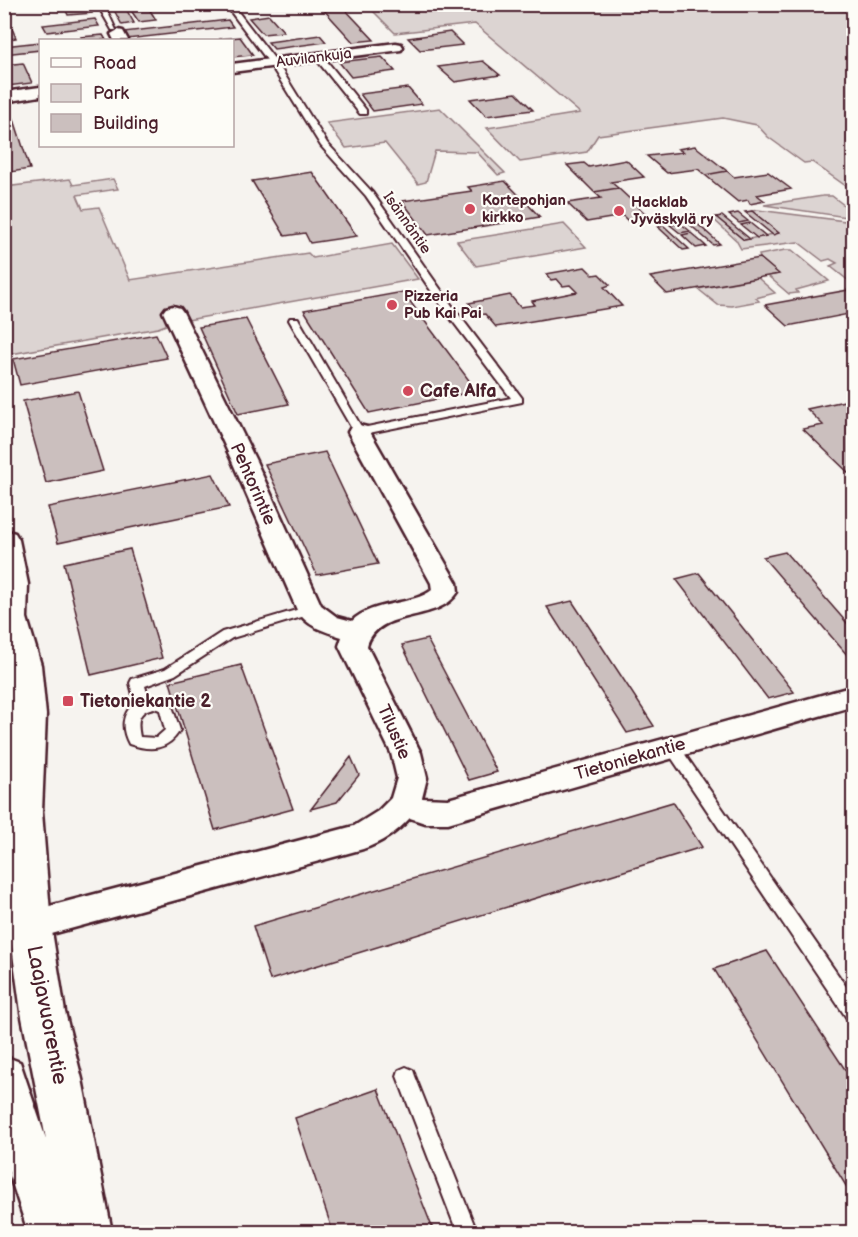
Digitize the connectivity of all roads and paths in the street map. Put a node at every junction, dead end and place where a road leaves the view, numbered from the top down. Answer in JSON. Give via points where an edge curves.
{"nodes":[{"id":1,"x":100,"y":4,"type":"edge"},
{"id":2,"x":228,"y":4,"type":"edge"},
{"id":3,"x":118,"y":35,"type":"edge"},
{"id":4,"x":396,"y":47,"type":"dead end"},
{"id":5,"x":320,"y":57,"type":"junction"},
{"id":6,"x":273,"y":63,"type":"junction"},
{"id":7,"x":234,"y":68,"type":"edge"},
{"id":8,"x":39,"y":92,"type":"edge"},
{"id":9,"x":4,"y":97,"type":"edge"},
{"id":10,"x":363,"y":112,"type":"dead end"},
{"id":11,"x":173,"y":312,"type":"dead end"},
{"id":12,"x":294,"y":320,"type":"dead end"},
{"id":13,"x":359,"y":432,"type":"junction"},
{"id":14,"x":4,"y":540,"type":"edge"},
{"id":15,"x":310,"y":610,"type":"junction"},
{"id":16,"x":8,"y":628,"type":"edge"},
{"id":17,"x":357,"y":632,"type":"junction"},
{"id":18,"x":854,"y":696,"type":"edge"},
{"id":19,"x":143,"y":705,"type":"dead end"},
{"id":20,"x":672,"y":747,"type":"junction"},
{"id":21,"x":405,"y":804,"type":"junction"},
{"id":22,"x":17,"y":929,"type":"edge"},
{"id":23,"x":854,"y":1014,"type":"edge"},
{"id":24,"x":406,"y":1076,"type":"dead end"},
{"id":25,"x":4,"y":1077,"type":"edge"},
{"id":26,"x":58,"y":1233,"type":"edge"},
{"id":27,"x":87,"y":1233,"type":"edge"},
{"id":28,"x":467,"y":1233,"type":"edge"}],
"edges":[{"from":1,"to":3,"type":"lane"},
{"from":2,"to":6,"type":"lane","name":"Isännäntie"},
{"from":4,"to":5,"type":"street","name":"Auvilankuja"},
{"from":5,"to":6,"type":"street","name":"Auvilankuja"},
{"from":5,"to":10,"type":"lane"},
{"from":6,"to":7,"type":"street","name":"Auvilankuja"},
{"from":6,"to":13,"type":"lane","name":"Isännäntie","via":[[324,144],[369,194],[518,400]]},
{"from":8,"to":9,"type":"street"},
{"from":11,"to":15,"type":"street","name":"Pehtorintie"},
{"from":12,"to":13,"type":"lane"},
{"from":13,"to":17,"type":"street","via":[[444,583],[445,592],[435,601],[394,611],[365,624]]},
{"from":14,"to":16,"type":"main road","name":"Laajavuorentie","via":[[12,584]]},
{"from":15,"to":17,"type":"street","via":[[327,623]]},
{"from":15,"to":19,"type":"lane","via":[[227,635],[170,672],[137,683]]},
{"from":16,"to":22,"type":"main road","name":"Laajavuorentie","via":[[24,665],[28,715]]},
{"from":17,"to":21,"type":"street","name":"Tilustie","via":[[353,646],[406,753],[412,778]]},
{"from":18,"to":20,"type":"street","name":"Tietoniekantie"},
{"from":20,"to":21,"type":"street","name":"Tietoniekantie","via":[[448,810],[425,811]]},
{"from":20,"to":23,"type":"lane"},
{"from":21,"to":22,"type":"street","via":[[389,820],[363,836]]},
{"from":22,"to":27,"type":"main road","name":"Laajavuorentie","via":[[59,1079]]},
{"from":24,"to":28,"type":"lane"},
{"from":25,"to":26,"type":"main road","via":[[46,1216]]}]}
